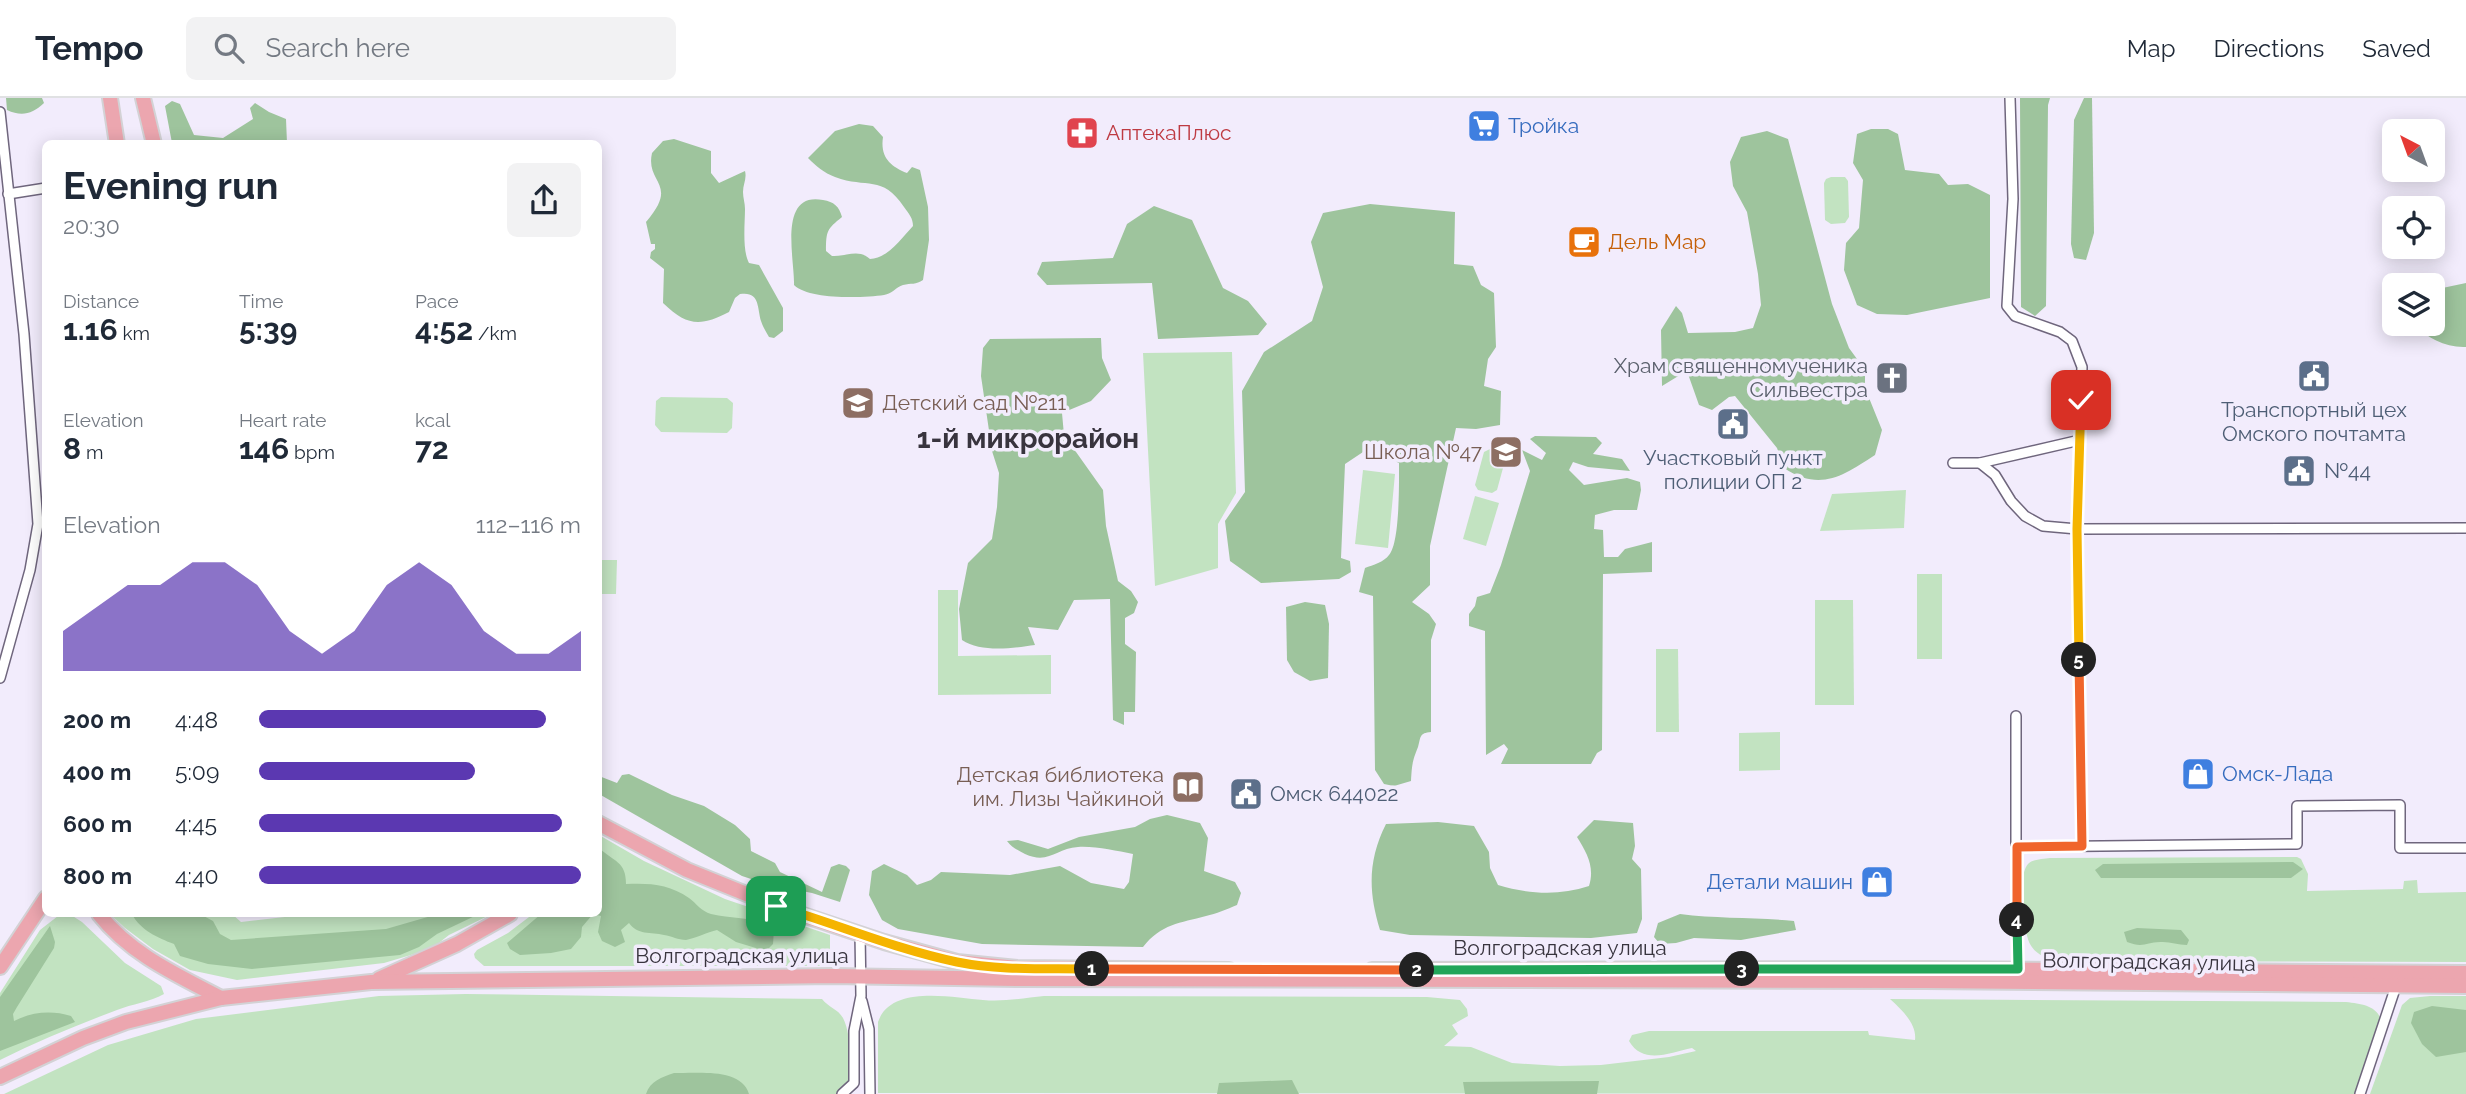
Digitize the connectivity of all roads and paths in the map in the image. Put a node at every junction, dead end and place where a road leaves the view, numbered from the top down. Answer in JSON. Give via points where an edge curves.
{"nodes":[{"id":1,"x":110,"y":98,"type":"edge"},
{"id":2,"x":143,"y":98,"type":"edge"},
{"id":3,"x":2010,"y":98,"type":"edge"},
{"id":4,"x":0,"y":112,"type":"edge"},
{"id":5,"x":116,"y":140,"type":"edge"},
{"id":6,"x":153,"y":140,"type":"edge"},
{"id":7,"x":42,"y":189,"type":"edge"},
{"id":8,"x":8,"y":194,"type":"junction"},
{"id":9,"x":2080,"y":440,"type":"junction"},
{"id":10,"x":1952,"y":463,"type":"dead end"},
{"id":11,"x":1980,"y":463,"type":"junction"},
{"id":12,"x":2466,"y":528,"type":"edge"},
{"id":13,"x":2077,"y":529,"type":"junction"},
{"id":14,"x":0,"y":678,"type":"edge"},
{"id":15,"x":2016,"y":716,"type":"dead end"},
{"id":16,"x":602,"y":825,"type":"edge"},
{"id":17,"x":2082,"y":846,"type":"junction"},
{"id":18,"x":2017,"y":847,"type":"junction"},
{"id":19,"x":2466,"y":848,"type":"edge"},
{"id":20,"x":42,"y":904,"type":"edge"},
{"id":21,"x":102,"y":917,"type":"edge"},
{"id":22,"x":505,"y":917,"type":"edge"},
{"id":23,"x":860,"y":933,"type":"junction"},
{"id":24,"x":0,"y":967,"type":"edge"},
{"id":25,"x":2018,"y":969,"type":"junction"},
{"id":26,"x":2466,"y":973,"type":"edge"},
{"id":27,"x":860,"y":976,"type":"junction"},
{"id":28,"x":2397,"y":979,"type":"junction"},
{"id":29,"x":371,"y":982,"type":"junction"},
{"id":30,"x":2466,"y":986,"type":"edge"},
{"id":31,"x":861,"y":996,"type":"junction"},
{"id":32,"x":221,"y":998,"type":"junction"},
{"id":33,"x":0,"y":1077,"type":"edge"},
{"id":34,"x":842,"y":1094,"type":"edge"},
{"id":35,"x":870,"y":1094,"type":"edge"},
{"id":36,"x":2360,"y":1094,"type":"edge"}],
"edges":[{"from":1,"to":5,"type":"main road"},
{"from":2,"to":6,"type":"main road"},
{"from":3,"to":9,"type":"street","via":[[2013,199],[2007,306],[2015,316],[2072,341],[2082,367]]},
{"from":4,"to":8,"type":"street"},
{"from":7,"to":8,"type":"street"},
{"from":8,"to":14,"type":"street","via":[[38,524]]},
{"from":9,"to":11,"type":"street"},
{"from":9,"to":13,"type":"street"},
{"from":10,"to":11,"type":"street"},
{"from":11,"to":13,"type":"street","via":[[1995,475],[2025,516],[2043,526]]},
{"from":12,"to":13,"type":"street"},
{"from":13,"to":17,"type":"street"},
{"from":15,"to":18,"type":"street"},
{"from":16,"to":23,"type":"main road","name":"Волгоградская улица","via":[[687,870]]},
{"from":17,"to":18,"type":"street"},
{"from":17,"to":19,"type":"street","via":[[2297,844],[2297,806],[2400,805],[2400,848]]},
{"from":18,"to":25,"type":"street"},
{"from":20,"to":24,"type":"main road"},
{"from":21,"to":32,"type":"main road","via":[[149,959]]},
{"from":22,"to":29,"type":"main road"},
{"from":23,"to":25,"type":"main road","name":"Волгоградская улица","via":[[957,961],[1017,968]]},
{"from":23,"to":27,"type":"street"},
{"from":25,"to":28,"type":"main road","name":"Волгоградская улица"},
{"from":26,"to":28,"type":"main road","name":"Волгоградская улица"},
{"from":27,"to":28,"type":"main road","name":"Волгоградская улица"},
{"from":27,"to":29,"type":"main road","name":"Волгоградская улица"},
{"from":27,"to":31,"type":"street"},
{"from":28,"to":30,"type":"main road","name":"Волгоградская улица"},
{"from":28,"to":36,"type":"street"},
{"from":29,"to":32,"type":"main road","name":"Волгоградская улица"},
{"from":31,"to":34,"type":"street","via":[[854,1031],[855,1083]]},
{"from":31,"to":35,"type":"street","via":[[869,1029]]},
{"from":32,"to":33,"type":"main road","name":"Волгоградская улица","via":[[127,1022]]}]}
